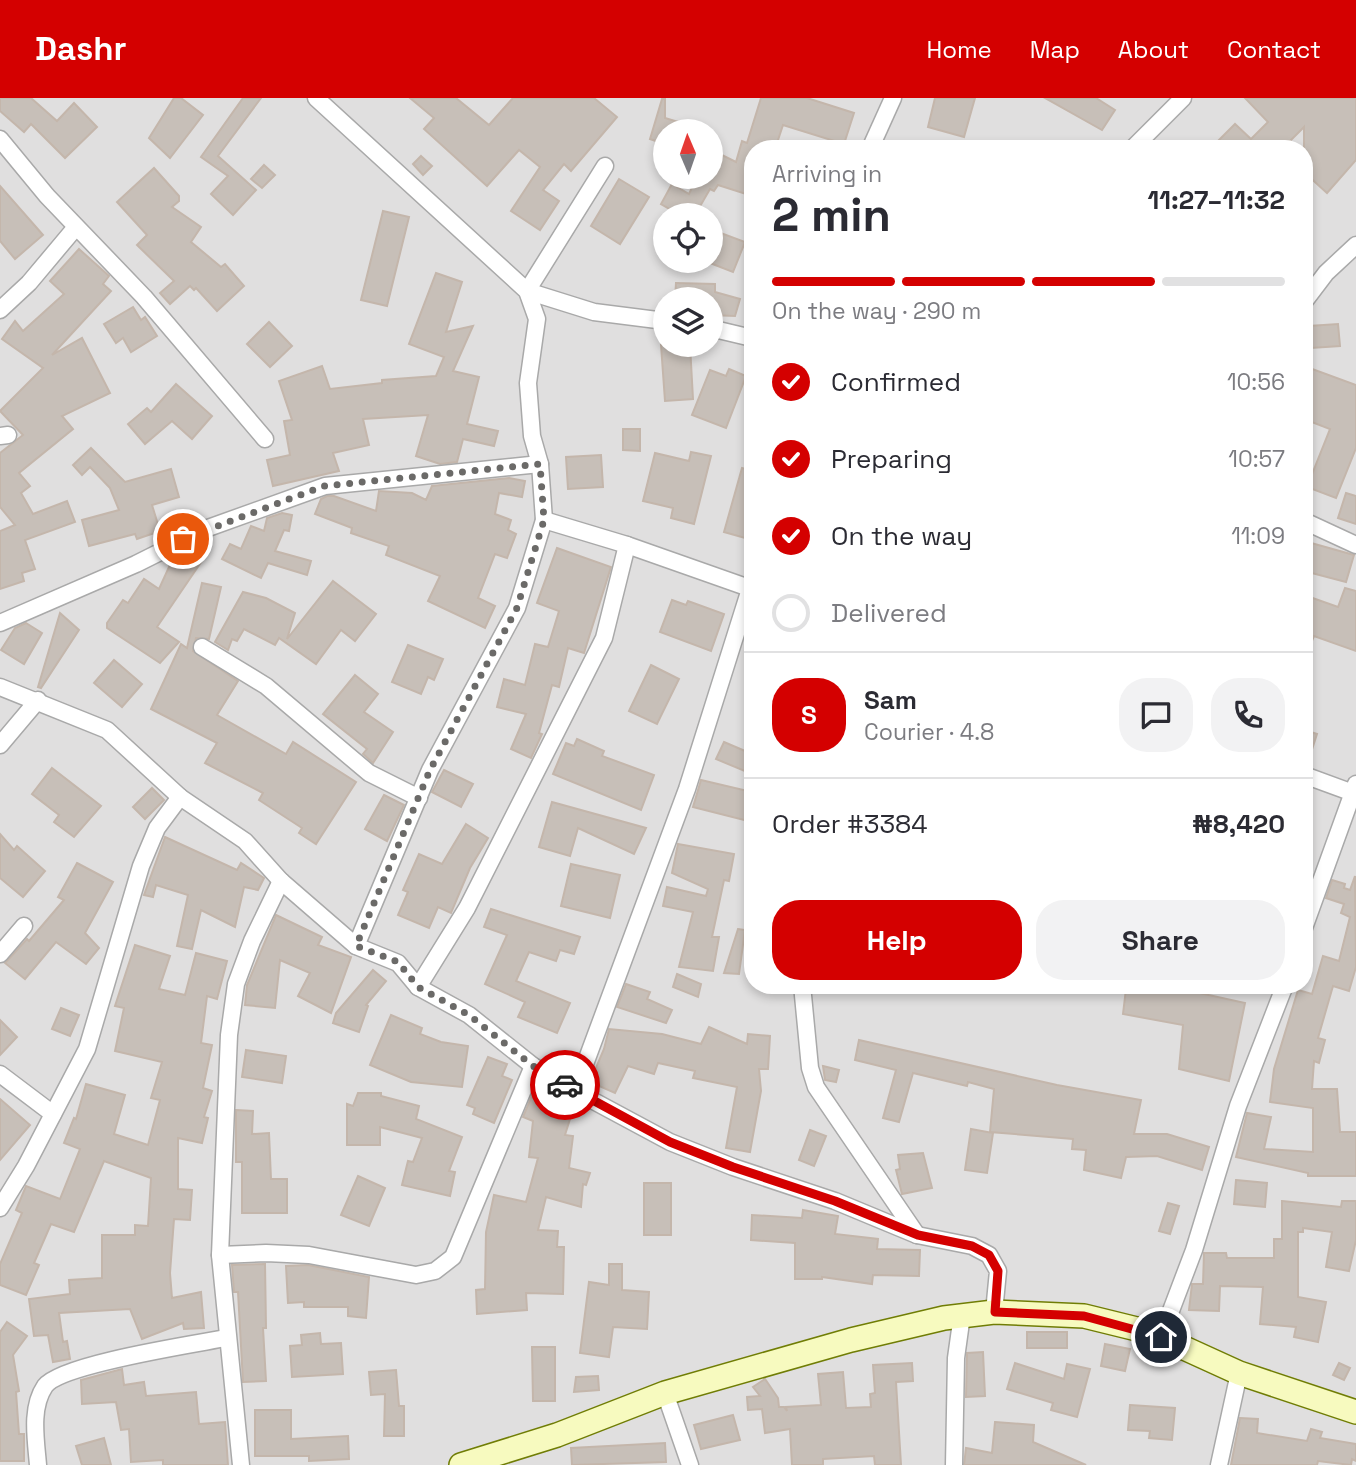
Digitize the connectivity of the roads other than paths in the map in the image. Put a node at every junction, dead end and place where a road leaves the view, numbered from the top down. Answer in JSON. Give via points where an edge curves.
{"nodes":[{"id":1,"x":316,"y":98,"type":"edge"},
{"id":2,"x":893,"y":98,"type":"edge"},
{"id":3,"x":1183,"y":98,"type":"edge"},
{"id":4,"x":0,"y":138,"type":"edge"},
{"id":5,"x":874,"y":140,"type":"edge"},
{"id":6,"x":1141,"y":140,"type":"edge"},
{"id":7,"x":605,"y":166,"type":"dead end"},
{"id":8,"x":76,"y":227,"type":"junction"},
{"id":9,"x":1356,"y":245,"type":"edge"},
{"id":10,"x":1313,"y":290,"type":"edge"},
{"id":11,"x":527,"y":291,"type":"junction"},
{"id":12,"x":0,"y":310,"type":"edge"},
{"id":13,"x":653,"y":319,"type":"edge"},
{"id":14,"x":723,"y":331,"type":"edge"},
{"id":15,"x":744,"y":336,"type":"edge"},
{"id":16,"x":265,"y":439,"type":"dead end"},
{"id":17,"x":540,"y":464,"type":"junction"},
{"id":18,"x":544,"y":520,"type":"junction"},
{"id":19,"x":1313,"y":525,"type":"edge"},
{"id":20,"x":627,"y":545,"type":"junction"},
{"id":21,"x":1356,"y":545,"type":"edge"},
{"id":22,"x":744,"y":586,"type":"edge"},
{"id":23,"x":744,"y":614,"type":"edge"},
{"id":24,"x":0,"y":623,"type":"edge"},
{"id":25,"x":202,"y":648,"type":"dead end"},
{"id":26,"x":0,"y":687,"type":"edge"},
{"id":27,"x":38,"y":700,"type":"junction"},
{"id":28,"x":0,"y":745,"type":"edge"},
{"id":29,"x":1313,"y":778,"type":"edge"},
{"id":30,"x":1355,"y":790,"type":"edge"},
{"id":31,"x":180,"y":797,"type":"junction"},
{"id":32,"x":419,"y":799,"type":"junction"},
{"id":33,"x":281,"y":881,"type":"junction"},
{"id":34,"x":1313,"y":904,"type":"edge"},
{"id":35,"x":24,"y":926,"type":"dead end"},
{"id":36,"x":356,"y":946,"type":"junction"},
{"id":37,"x":0,"y":954,"type":"edge"},
{"id":38,"x":418,"y":987,"type":"junction"},
{"id":39,"x":803,"y":994,"type":"edge"},
{"id":40,"x":1282,"y":994,"type":"edge"},
{"id":41,"x":533,"y":1066,"type":"junction"},
{"id":42,"x":0,"y":1074,"type":"edge"},
{"id":43,"x":575,"y":1091,"type":"junction"},
{"id":44,"x":53,"y":1114,"type":"junction"},
{"id":45,"x":0,"y":1208,"type":"edge"},
{"id":46,"x":918,"y":1235,"type":"junction"},
{"id":47,"x":220,"y":1255,"type":"junction"},
{"id":48,"x":995,"y":1312,"type":"junction"},
{"id":49,"x":962,"y":1315,"type":"junction"},
{"id":50,"x":1161,"y":1337,"type":"junction"},
{"id":51,"x":226,"y":1338,"type":"junction"},
{"id":52,"x":1239,"y":1373,"type":"junction"},
{"id":53,"x":665,"y":1393,"type":"junction"},
{"id":54,"x":1356,"y":1412,"type":"edge"},
{"id":55,"x":38,"y":1465,"type":"edge"},
{"id":56,"x":242,"y":1465,"type":"edge"},
{"id":57,"x":461,"y":1465,"type":"edge"},
{"id":58,"x":690,"y":1465,"type":"edge"},
{"id":59,"x":954,"y":1465,"type":"edge"},
{"id":60,"x":1219,"y":1465,"type":"edge"}],
"edges":[{"from":1,"to":11,"type":"street"},
{"from":2,"to":5,"type":"street"},
{"from":3,"to":6,"type":"street"},
{"from":4,"to":8,"type":"street"},
{"from":7,"to":11,"type":"street"},
{"from":8,"to":12,"type":"street"},
{"from":8,"to":16,"type":"street","via":[[144,297]]},
{"from":9,"to":10,"type":"street"},
{"from":11,"to":13,"type":"street","via":[[594,312]]},
{"from":11,"to":17,"type":"street","via":[[537,319],[528,383],[532,436]]},
{"from":14,"to":15,"type":"street"},
{"from":17,"to":18,"type":"street"},
{"from":17,"to":24,"type":"street","via":[[324,486],[208,528]]},
{"from":18,"to":20,"type":"street"},
{"from":18,"to":32,"type":"street","via":[[517,608],[452,727]]},
{"from":19,"to":21,"type":"street"},
{"from":20,"to":22,"type":"street"},
{"from":20,"to":38,"type":"street","via":[[604,638],[467,908]]},
{"from":23,"to":43,"type":"street","via":[[687,789]]},
{"from":25,"to":32,"type":"street","via":[[266,686],[369,773]]},
{"from":26,"to":27,"type":"street"},
{"from":27,"to":28,"type":"street"},
{"from":27,"to":31,"type":"street","via":[[107,730]]},
{"from":29,"to":30,"type":"street"},
{"from":30,"to":34,"type":"street"},
{"from":31,"to":33,"type":"street","via":[[245,841]]},
{"from":31,"to":44,"type":"street","via":[[158,828],[141,866],[87,1049]]},
{"from":32,"to":36,"type":"street"},
{"from":33,"to":36,"type":"street"},
{"from":33,"to":47,"type":"street","via":[[236,984],[229,1035]]},
{"from":35,"to":37,"type":"street"},
{"from":36,"to":38,"type":"street","via":[[398,962]]},
{"from":38,"to":41,"type":"street","via":[[469,1015]]},
{"from":39,"to":46,"type":"street","via":[[816,1087]]},
{"from":40,"to":50,"type":"street","via":[[1238,1106],[1194,1250]]},
{"from":41,"to":43,"type":"street"},
{"from":41,"to":47,"type":"street","via":[[453,1257],[435,1271],[416,1275],[309,1255]]},
{"from":42,"to":44,"type":"street"},
{"from":43,"to":46,"type":"street","via":[[670,1142]]},
{"from":44,"to":45,"type":"street"},
{"from":46,"to":48,"type":"street","via":[[972,1246],[989,1255],[998,1271]]},
{"from":47,"to":51,"type":"street"},
{"from":48,"to":49,"type":"street"},
{"from":48,"to":50,"type":"street","via":[[1084,1316]]},
{"from":49,"to":53,"type":"street","via":[[851,1340]]},
{"from":49,"to":59,"type":"street","via":[[956,1358]]},
{"from":50,"to":52,"type":"street"},
{"from":51,"to":55,"type":"street","via":[[54,1378],[43,1391],[35,1418]]},
{"from":51,"to":56,"type":"street"},
{"from":52,"to":54,"type":"street"},
{"from":52,"to":60,"type":"street"},
{"from":53,"to":57,"type":"street","via":[[557,1435]]},
{"from":53,"to":58,"type":"street"}]}
